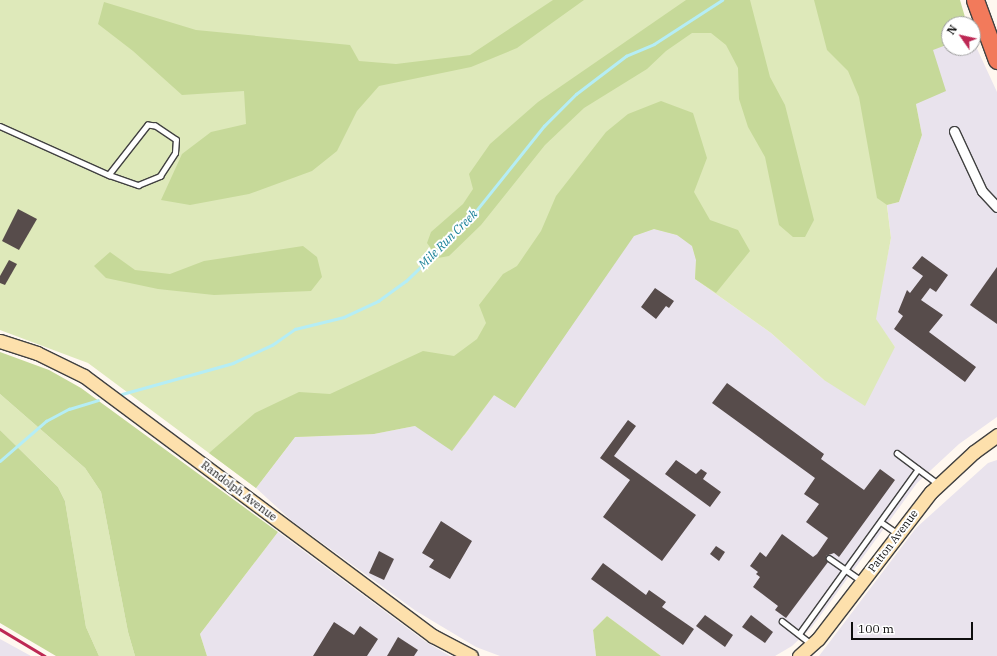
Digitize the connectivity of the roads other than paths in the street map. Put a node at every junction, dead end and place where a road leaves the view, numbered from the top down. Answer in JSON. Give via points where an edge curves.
{"nodes":[{"id":1,"x":975,"y":0,"type":"edge"},
{"id":2,"x":997,"y":60,"type":"edge"},
{"id":3,"x":0,"y":126,"type":"edge"},
{"id":4,"x":954,"y":131,"type":"dead end"},
{"id":5,"x":109,"y":175,"type":"junction"},
{"id":6,"x":997,"y":206,"type":"edge"},
{"id":7,"x":0,"y":341,"type":"edge"},
{"id":8,"x":997,"y":435,"type":"edge"},
{"id":9,"x":897,"y":453,"type":"dead end"},
{"id":10,"x":918,"y":469,"type":"junction"},
{"id":11,"x":939,"y":484,"type":"junction"},
{"id":12,"x":881,"y":522,"type":"junction"},
{"id":13,"x":898,"y":534,"type":"junction"},
{"id":14,"x":829,"y":558,"type":"dead end"},
{"id":15,"x":846,"y":569,"type":"junction"},
{"id":16,"x":862,"y":582,"type":"junction"},
{"id":17,"x":782,"y":621,"type":"dead end"},
{"id":18,"x":799,"y":634,"type":"junction"},
{"id":19,"x":812,"y":645,"type":"junction"},
{"id":20,"x":471,"y":656,"type":"edge"},
{"id":21,"x":799,"y":656,"type":"edge"}],
"edges":[{"from":1,"to":2,"type":"highway"},
{"from":3,"to":5,"type":"lane"},
{"from":4,"to":6,"type":"street","via":[[982,191]]},
{"from":5,"to":5,"type":"lane","via":[[138,185],[154,179],[168,166],[175,153],[176,140],[155,126],[148,125]]},
{"from":7,"to":20,"type":"street","name":"Randolph Avenue","via":[[37,353],[84,376],[433,636]]},
{"from":8,"to":11,"type":"street","name":"Patton Avenue"},
{"from":9,"to":10,"type":"lane"},
{"from":10,"to":11,"type":"lane"},
{"from":10,"to":12,"type":"lane"},
{"from":11,"to":13,"type":"street","name":"Patton Avenue"},
{"from":12,"to":13,"type":"lane"},
{"from":12,"to":15,"type":"lane"},
{"from":13,"to":16,"type":"street","name":"Patton Avenue"},
{"from":14,"to":15,"type":"lane"},
{"from":15,"to":16,"type":"lane"},
{"from":15,"to":18,"type":"lane"},
{"from":16,"to":19,"type":"street","name":"Patton Avenue"},
{"from":17,"to":18,"type":"lane"},
{"from":18,"to":19,"type":"lane"},
{"from":19,"to":21,"type":"street","name":"Patton Avenue"}]}
